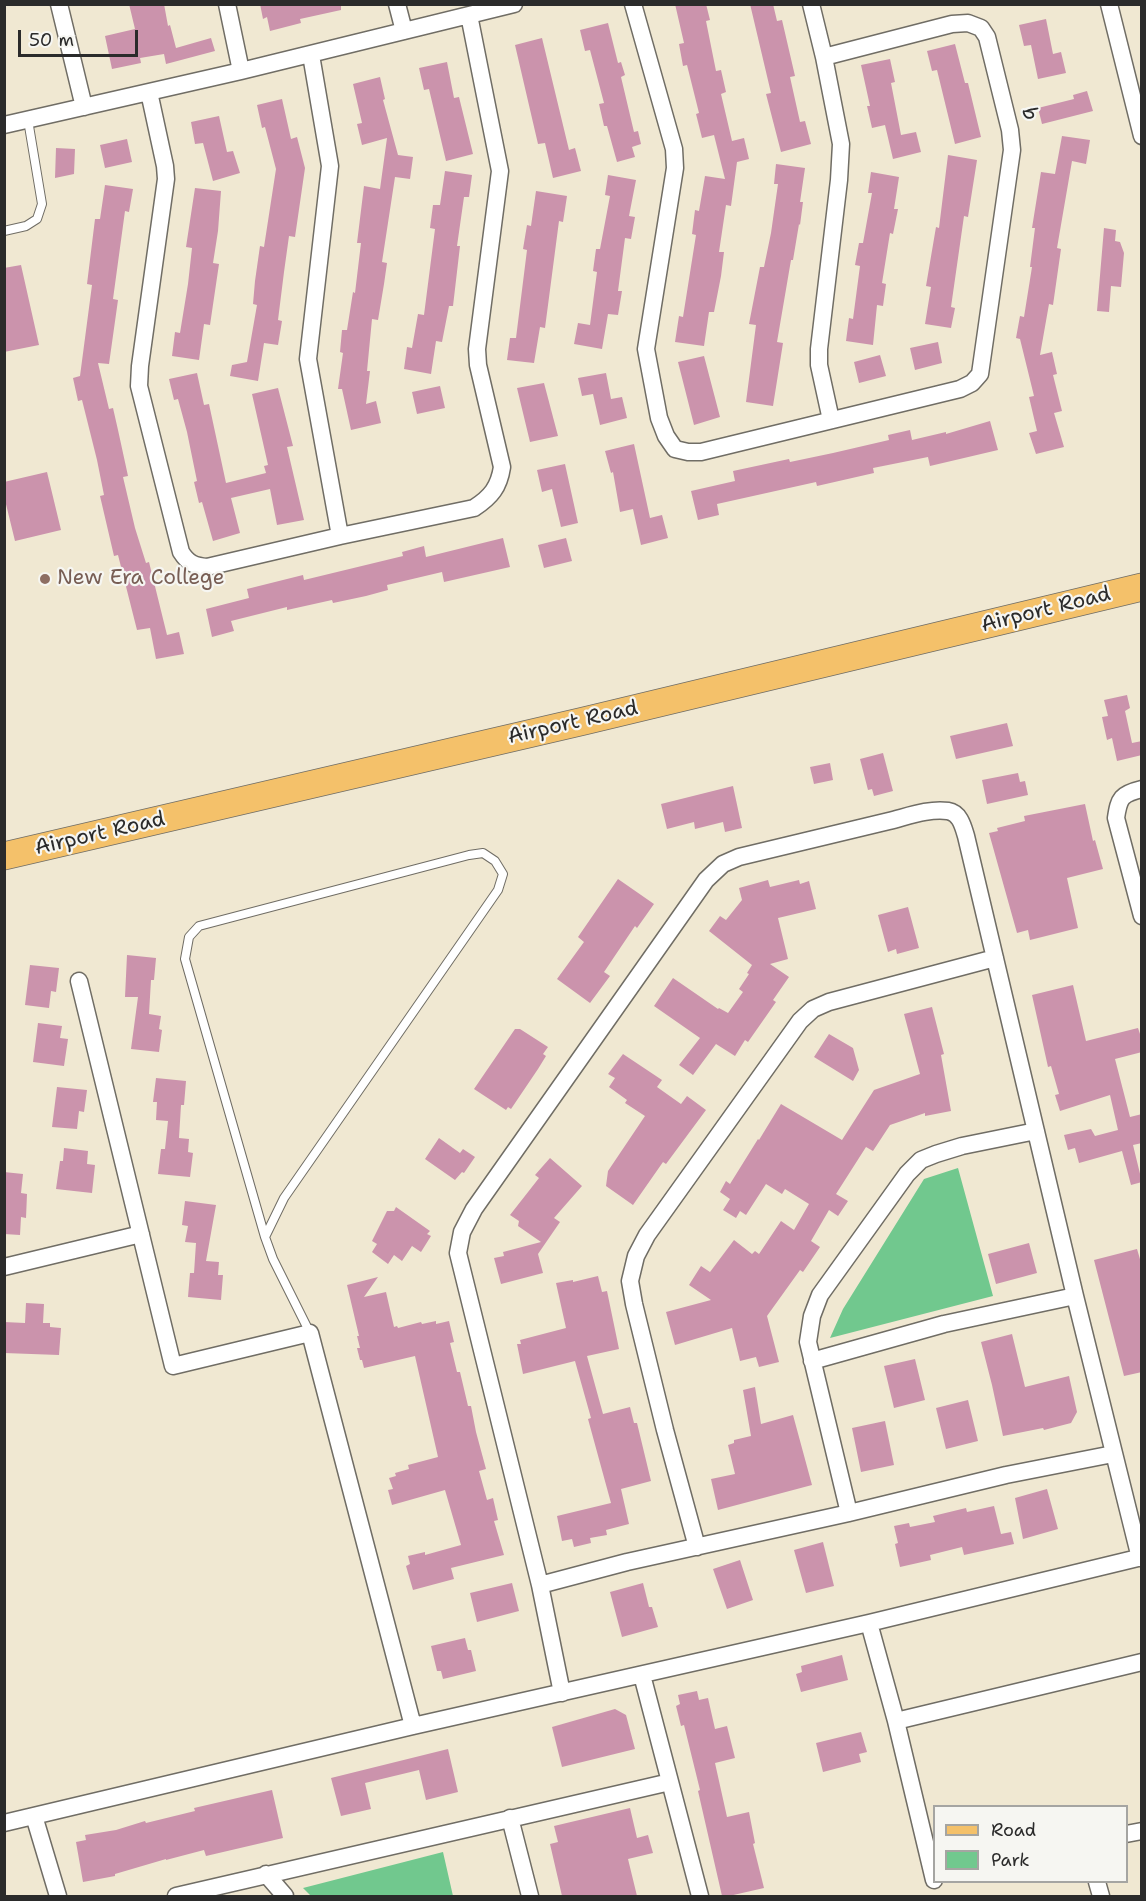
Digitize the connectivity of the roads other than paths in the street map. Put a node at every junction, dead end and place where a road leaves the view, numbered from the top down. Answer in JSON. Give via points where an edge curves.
{"nodes":[{"id":1,"x":59,"y":4,"type":"edge"},
{"id":2,"x":227,"y":4,"type":"edge"},
{"id":3,"x":397,"y":4,"type":"edge"},
{"id":4,"x":514,"y":4,"type":"edge"},
{"id":5,"x":633,"y":4,"type":"edge"},
{"id":6,"x":810,"y":4,"type":"edge"},
{"id":7,"x":1109,"y":4,"type":"edge"},
{"id":8,"x":469,"y":15,"type":"junction"},
{"id":9,"x":404,"y":31,"type":"junction"},
{"id":10,"x":311,"y":55,"type":"junction"},
{"id":11,"x":824,"y":57,"type":"junction"},
{"id":12,"x":241,"y":71,"type":"junction"},
{"id":13,"x":149,"y":92,"type":"junction"},
{"id":14,"x":84,"y":107,"type":"junction"},
{"id":15,"x":28,"y":120,"type":"junction"},
{"id":16,"x":4,"y":125,"type":"edge"},
{"id":17,"x":1142,"y":136,"type":"edge"},
{"id":18,"x":4,"y":231,"type":"edge"},
{"id":19,"x":831,"y":420,"type":"junction"},
{"id":20,"x":340,"y":536,"type":"junction"},
{"id":21,"x":1142,"y":587,"type":"edge"},
{"id":22,"x":1142,"y":789,"type":"edge"},
{"id":23,"x":4,"y":856,"type":"edge"},
{"id":24,"x":1142,"y":916,"type":"edge"},
{"id":25,"x":996,"y":958,"type":"junction"},
{"id":26,"x":79,"y":981,"type":"dead end"},
{"id":27,"x":1036,"y":1131,"type":"junction"},
{"id":28,"x":141,"y":1234,"type":"junction"},
{"id":29,"x":265,"y":1238,"type":"junction"},
{"id":30,"x":4,"y":1267,"type":"edge"},
{"id":31,"x":1075,"y":1296,"type":"junction"},
{"id":32,"x":310,"y":1333,"type":"junction"},
{"id":33,"x":812,"y":1361,"type":"junction"},
{"id":34,"x":1113,"y":1454,"type":"junction"},
{"id":35,"x":849,"y":1513,"type":"junction"},
{"id":36,"x":697,"y":1547,"type":"junction"},
{"id":37,"x":1141,"y":1557,"type":"edge"},
{"id":38,"x":540,"y":1585,"type":"junction"},
{"id":39,"x":869,"y":1623,"type":"junction"},
{"id":40,"x":1142,"y":1662,"type":"edge"},
{"id":41,"x":642,"y":1675,"type":"junction"},
{"id":42,"x":562,"y":1693,"type":"junction"},
{"id":43,"x":896,"y":1721,"type":"junction"},
{"id":44,"x":413,"y":1726,"type":"junction"},
{"id":45,"x":670,"y":1782,"type":"junction"},
{"id":46,"x":34,"y":1816,"type":"junction"},
{"id":47,"x":510,"y":1818,"type":"junction"},
{"id":48,"x":4,"y":1823,"type":"edge"},
{"id":49,"x":266,"y":1874,"type":"junction"},
{"id":50,"x":933,"y":1876,"type":"edge"},
{"id":51,"x":58,"y":1896,"type":"edge"},
{"id":52,"x":176,"y":1896,"type":"edge"},
{"id":53,"x":285,"y":1896,"type":"edge"},
{"id":54,"x":530,"y":1896,"type":"edge"},
{"id":55,"x":700,"y":1896,"type":"edge"}],
"edges":[{"from":1,"to":14,"type":"street"},
{"from":2,"to":12,"type":"street"},
{"from":3,"to":9,"type":"street"},
{"from":4,"to":8,"type":"street"},
{"from":5,"to":19,"type":"street","via":[[671,137],[675,168],[646,349],[666,436],[675,448],[702,452]]},
{"from":6,"to":11,"type":"street"},
{"from":7,"to":17,"type":"street"},
{"from":8,"to":9,"type":"street"},
{"from":8,"to":20,"type":"street","via":[[500,171],[477,349],[501,467],[500,481],[490,498],[474,508]]},
{"from":9,"to":10,"type":"street"},
{"from":10,"to":12,"type":"street"},
{"from":10,"to":20,"type":"street","via":[[330,166],[308,358]]},
{"from":11,"to":19,"type":"street","via":[[840,144],[819,349]]},
{"from":11,"to":19,"type":"street","name":"b","via":[[952,24],[968,23],[981,28],[987,37],[1012,150],[980,374],[960,389]]},
{"from":12,"to":13,"type":"street"},
{"from":13,"to":14,"type":"street"},
{"from":13,"to":20,"type":"street","via":[[166,179],[139,386],[181,552],[186,561],[207,567]]},
{"from":14,"to":15,"type":"street"},
{"from":15,"to":16,"type":"street"},
{"from":15,"to":18,"type":"lane","via":[[42,204],[38,219]]},
{"from":21,"to":23,"type":"main road","name":"Airport Road"},
{"from":22,"to":24,"type":"street","via":[[1129,792],[1118,801],[1116,818]]},
{"from":25,"to":27,"type":"street"},
{"from":25,"to":36,"type":"street","via":[[813,1009],[647,1235],[636,1256],[630,1281],[634,1304]]},
{"from":25,"to":38,"type":"street","via":[[966,836],[957,815],[948,811],[739,857],[723,864],[706,880],[474,1209],[462,1232],[458,1253]]},
{"from":26,"to":28,"type":"street"},
{"from":27,"to":31,"type":"street"},
{"from":27,"to":33,"type":"street","via":[[936,1154],[921,1160],[907,1174],[820,1295],[808,1342]]},
{"from":28,"to":30,"type":"street"},
{"from":28,"to":32,"type":"street","via":[[173,1366]]},
{"from":29,"to":29,"type":"lane","via":[[185,959],[189,937],[199,926],[483,853],[495,861],[503,874],[498,890],[284,1198]]},
{"from":29,"to":32,"type":"lane"},
{"from":31,"to":33,"type":"street","via":[[944,1324]]},
{"from":31,"to":34,"type":"street"},
{"from":32,"to":44,"type":"street"},
{"from":33,"to":35,"type":"street"},
{"from":34,"to":35,"type":"street"},
{"from":34,"to":37,"type":"street"},
{"from":35,"to":36,"type":"street"},
{"from":36,"to":38,"type":"street"},
{"from":37,"to":39,"type":"street"},
{"from":38,"to":42,"type":"street"},
{"from":39,"to":41,"type":"street"},
{"from":39,"to":43,"type":"street"},
{"from":40,"to":43,"type":"street"},
{"from":41,"to":42,"type":"street"},
{"from":41,"to":45,"type":"street"},
{"from":42,"to":44,"type":"street"},
{"from":43,"to":50,"type":"street"},
{"from":44,"to":46,"type":"street"},
{"from":45,"to":47,"type":"street"},
{"from":45,"to":55,"type":"street"},
{"from":46,"to":48,"type":"street"},
{"from":46,"to":51,"type":"street"},
{"from":47,"to":49,"type":"street"},
{"from":47,"to":54,"type":"street"},
{"from":49,"to":52,"type":"street"},
{"from":49,"to":53,"type":"street"}]}
